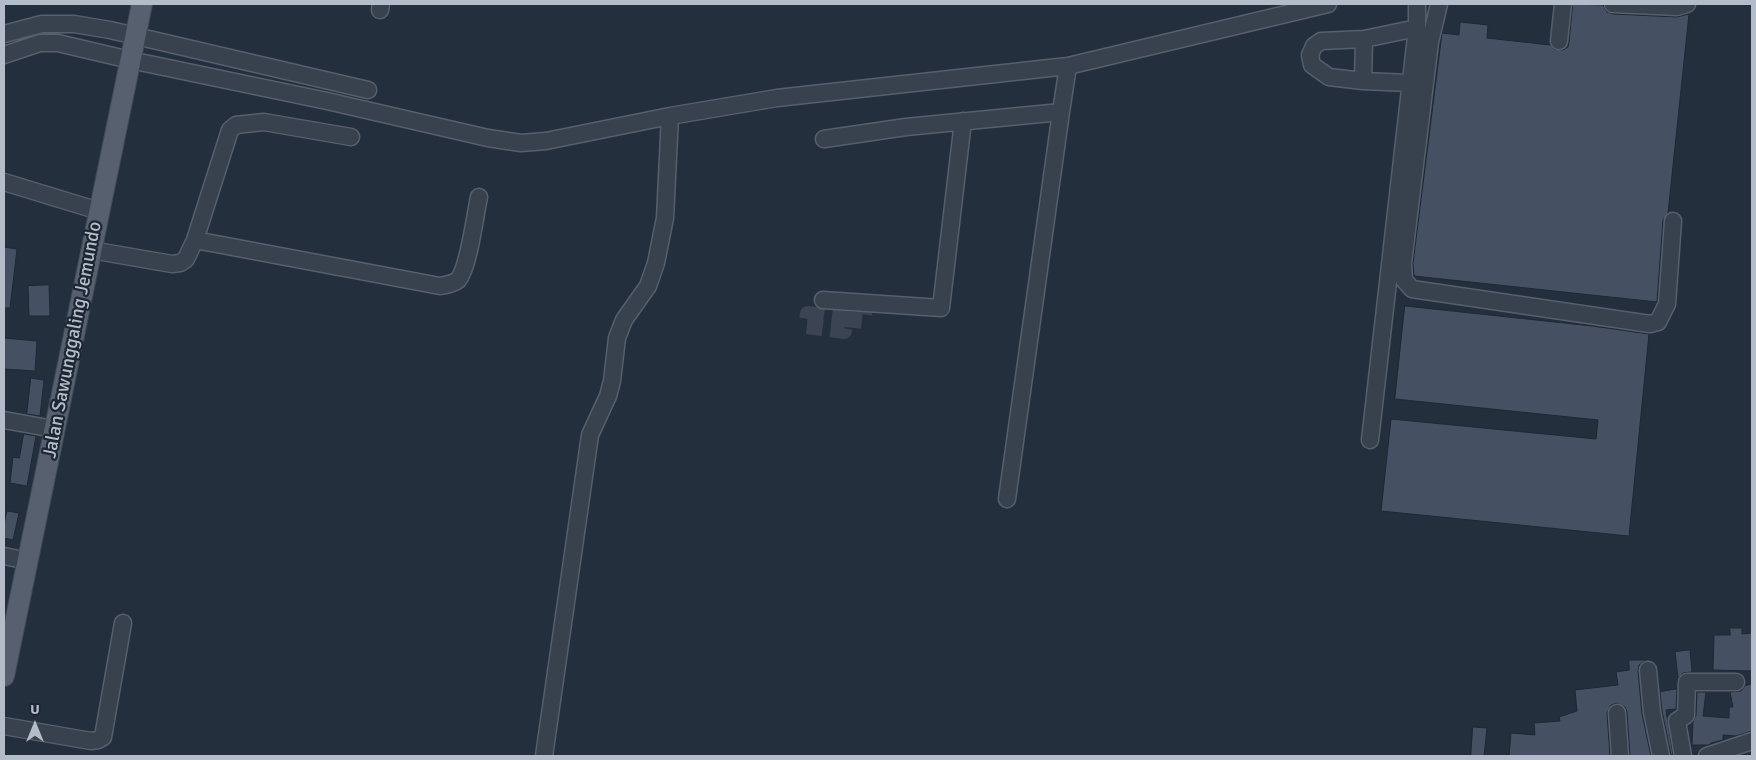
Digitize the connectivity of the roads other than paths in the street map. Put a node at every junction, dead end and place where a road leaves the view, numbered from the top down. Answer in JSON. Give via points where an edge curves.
{"nodes":[{"id":1,"x":142,"y":4,"type":"edge"},
{"id":2,"x":1328,"y":4,"type":"edge"},
{"id":3,"x":1417,"y":4,"type":"edge"},
{"id":4,"x":1439,"y":4,"type":"edge"},
{"id":5,"x":1563,"y":4,"type":"edge"},
{"id":6,"x":1612,"y":4,"type":"edge"},
{"id":7,"x":1687,"y":4,"type":"edge"},
{"id":8,"x":1417,"y":28,"type":"junction"},
{"id":9,"x":4,"y":34,"type":"edge"},
{"id":10,"x":1364,"y":39,"type":"junction"},
{"id":11,"x":1559,"y":41,"type":"dead end"},
{"id":12,"x":132,"y":48,"type":"junction"},
{"id":13,"x":4,"y":55,"type":"edge"},
{"id":14,"x":1068,"y":66,"type":"junction"},
{"id":15,"x":1363,"y":81,"type":"junction"},
{"id":16,"x":1410,"y":83,"type":"junction"},
{"id":17,"x":368,"y":90,"type":"dead end"},
{"id":18,"x":330,"y":91,"type":"junction"},
{"id":19,"x":1061,"y":112,"type":"junction"},
{"id":20,"x":670,"y":116,"type":"junction"},
{"id":21,"x":963,"y":121,"type":"junction"},
{"id":22,"x":351,"y":137,"type":"dead end"},
{"id":23,"x":824,"y":140,"type":"dead end"},
{"id":24,"x":4,"y":182,"type":"edge"},
{"id":25,"x":478,"y":197,"type":"dead end"},
{"id":26,"x":99,"y":211,"type":"junction"},
{"id":27,"x":1673,"y":221,"type":"dead end"},
{"id":28,"x":195,"y":240,"type":"junction"},
{"id":29,"x":91,"y":250,"type":"junction"},
{"id":30,"x":823,"y":300,"type":"dead end"},
{"id":31,"x":4,"y":420,"type":"edge"},
{"id":32,"x":54,"y":429,"type":"junction"},
{"id":33,"x":1370,"y":440,"type":"dead end"},
{"id":34,"x":1007,"y":499,"type":"dead end"},
{"id":35,"x":4,"y":556,"type":"edge"},
{"id":36,"x":28,"y":561,"type":"junction"},
{"id":37,"x":124,"y":623,"type":"dead end"},
{"id":38,"x":8,"y":636,"type":"edge"},
{"id":39,"x":1648,"y":670,"type":"dead end"},
{"id":40,"x":4,"y":676,"type":"edge"},
{"id":41,"x":1736,"y":682,"type":"dead end"},
{"id":42,"x":1617,"y":713,"type":"dead end"},
{"id":43,"x":4,"y":726,"type":"edge"},
{"id":44,"x":1752,"y":741,"type":"edge"},
{"id":45,"x":544,"y":756,"type":"edge"},
{"id":46,"x":1620,"y":756,"type":"edge"},
{"id":47,"x":1661,"y":756,"type":"edge"},
{"id":48,"x":1683,"y":756,"type":"edge"},
{"id":49,"x":1707,"y":756,"type":"edge"}],
"edges":[{"from":1,"to":12,"type":"main road","name":"Jalan Sawunggaling Jemundo"},
{"from":2,"to":14,"type":"street"},
{"from":3,"to":8,"type":"street"},
{"from":4,"to":27,"type":"street","via":[[1430,42],[1403,263],[1404,280],[1412,289],[1650,324],[1658,322],[1667,304]]},
{"from":5,"to":11,"type":"street"},
{"from":6,"to":7,"type":"street","via":[[1678,7]]},
{"from":8,"to":10,"type":"street"},
{"from":8,"to":16,"type":"street"},
{"from":9,"to":12,"type":"street","via":[[42,24],[74,24],[110,30]]},
{"from":10,"to":15,"type":"street"},
{"from":10,"to":15,"type":"street","via":[[1321,41],[1310,55],[1312,65],[1329,77]]},
{"from":12,"to":13,"type":"street","via":[[40,43]]},
{"from":12,"to":18,"type":"street"},
{"from":12,"to":18,"type":"street"},
{"from":12,"to":26,"type":"main road","name":"Jalan Sawunggaling Jemundo"},
{"from":14,"to":19,"type":"street"},
{"from":14,"to":20,"type":"street","via":[[777,98]]},
{"from":15,"to":16,"type":"street"},
{"from":16,"to":33,"type":"street"},
{"from":17,"to":18,"type":"street"},
{"from":18,"to":20,"type":"street","via":[[488,138],[520,143],[546,141]]},
{"from":19,"to":21,"type":"street"},
{"from":19,"to":34,"type":"street"},
{"from":20,"to":45,"type":"street","via":[[664,218],[656,263],[648,286],[624,320],[617,338],[608,396],[590,436]]},
{"from":21,"to":23,"type":"street"},
{"from":21,"to":30,"type":"street","via":[[941,308]]},
{"from":22,"to":28,"type":"street","via":[[264,122],[236,125],[230,130]]},
{"from":24,"to":26,"type":"street"},
{"from":25,"to":28,"type":"street","via":[[465,266],[457,280],[448,285]]},
{"from":26,"to":29,"type":"main road","name":"Jalan Sawunggaling Jemundo"},
{"from":28,"to":29,"type":"street","via":[[186,259],[172,264]]},
{"from":29,"to":32,"type":"main road","name":"Jalan Sawunggaling Jemundo"},
{"from":31,"to":32,"type":"street"},
{"from":32,"to":36,"type":"main road","name":"Jalan Sawunggaling Jemundo"},
{"from":35,"to":36,"type":"street"},
{"from":36,"to":38,"type":"main road","name":"Jalan Sawunggaling Jemundo"},
{"from":37,"to":43,"type":"street","via":[[103,737],[91,741]]},
{"from":38,"to":40,"type":"main road","name":"Jalan Sawunggaling Jemundo"},
{"from":39,"to":47,"type":"street"},
{"from":41,"to":48,"type":"street","via":[[1687,682],[1686,715],[1677,720]]},
{"from":42,"to":46,"type":"street"},
{"from":44,"to":49,"type":"street"}]}
